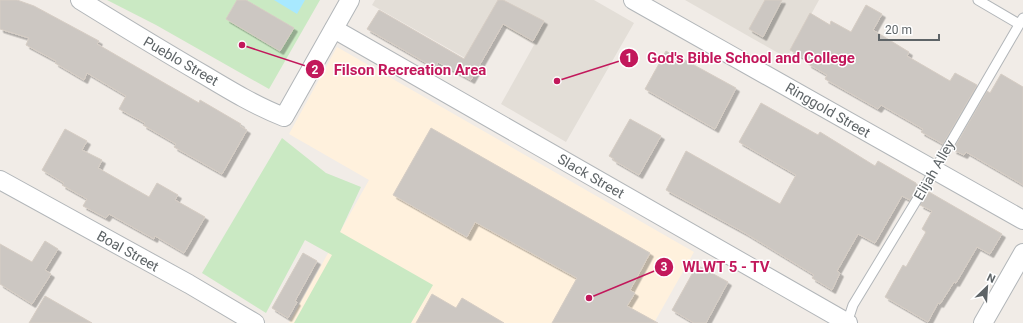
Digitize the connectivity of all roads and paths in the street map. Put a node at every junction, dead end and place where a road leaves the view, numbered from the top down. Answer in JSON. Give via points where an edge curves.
{"nodes":[{"id":1,"x":80,"y":0,"type":"edge"},
{"id":2,"x":350,"y":0,"type":"edge"},
{"id":3,"x":633,"y":0,"type":"edge"},
{"id":4,"x":978,"y":0,"type":"edge"},
{"id":5,"x":1021,"y":21,"type":"edge"},
{"id":6,"x":334,"y":29,"type":"junction"},
{"id":7,"x":934,"y":171,"type":"junction"},
{"id":8,"x":0,"y":180,"type":"edge"},
{"id":9,"x":1023,"y":220,"type":"edge"},
{"id":10,"x":1023,"y":253,"type":"edge"},
{"id":11,"x":255,"y":323,"type":"edge"},
{"id":12,"x":848,"y":323,"type":"edge"},
{"id":13,"x":983,"y":323,"type":"edge"}],
"edges":[{"from":1,"to":6,"type":"street","name":"Pueblo Street","via":[[235,93],[265,110],[284,117]]},
{"from":2,"to":6,"type":"street"},
{"from":3,"to":7,"type":"street","name":"Ringgold Street"},
{"from":4,"to":5,"type":"lane"},
{"from":5,"to":7,"type":"lane","name":"Elijah Alley"},
{"from":6,"to":12,"type":"street","name":"Slack Street"},
{"from":7,"to":9,"type":"street","name":"Ringgold Street"},
{"from":7,"to":12,"type":"lane","name":"Elijah Alley","via":[[853,305]]},
{"from":8,"to":11,"type":"street","name":"Boal Street"},
{"from":10,"to":13,"type":"street"}]}
